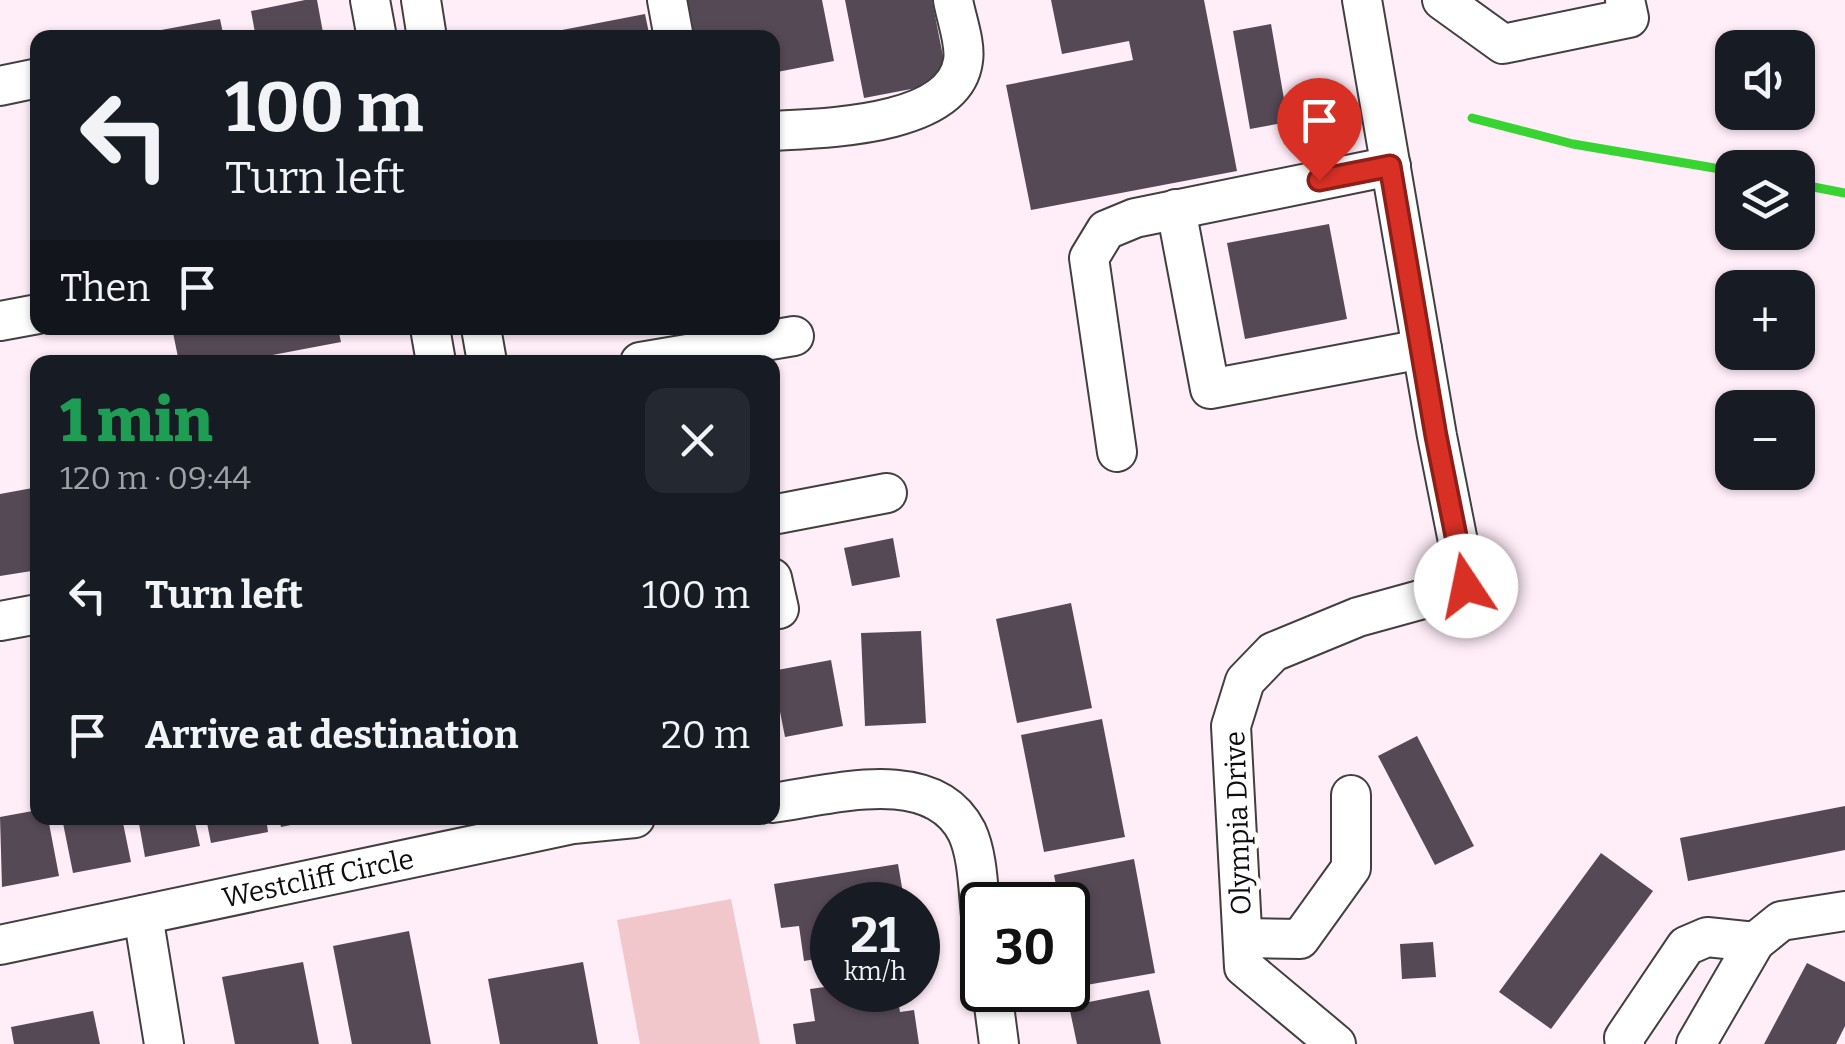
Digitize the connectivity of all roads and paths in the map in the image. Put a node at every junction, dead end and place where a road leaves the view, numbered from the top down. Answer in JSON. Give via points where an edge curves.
{"nodes":[{"id":1,"x":370,"y":0,"type":"edge"},
{"id":2,"x":420,"y":0,"type":"edge"},
{"id":3,"x":668,"y":0,"type":"edge"},
{"id":4,"x":953,"y":0,"type":"edge"},
{"id":5,"x":1362,"y":0,"type":"edge"},
{"id":6,"x":1442,"y":0,"type":"edge"},
{"id":7,"x":1625,"y":0,"type":"edge"},
{"id":8,"x":376,"y":30,"type":"edge"},
{"id":9,"x":426,"y":30,"type":"edge"},
{"id":10,"x":673,"y":30,"type":"edge"},
{"id":11,"x":30,"y":80,"type":"edge"},
{"id":12,"x":0,"y":86,"type":"edge"},
{"id":13,"x":780,"y":131,"type":"edge"},
{"id":14,"x":1390,"y":166,"type":"junction"},
{"id":15,"x":1176,"y":209,"type":"junction"},
{"id":16,"x":30,"y":315,"type":"edge"},
{"id":17,"x":0,"y":321,"type":"edge"},
{"id":18,"x":794,"y":336,"type":"dead end"},
{"id":19,"x":1422,"y":350,"type":"junction"},
{"id":20,"x":681,"y":355,"type":"edge"},
{"id":21,"x":1117,"y":452,"type":"dead end"},
{"id":22,"x":887,"y":494,"type":"dead end"},
{"id":23,"x":780,"y":514,"type":"edge"},
{"id":24,"x":30,"y":616,"type":"edge"},
{"id":25,"x":0,"y":622,"type":"edge"},
{"id":26,"x":1351,"y":795,"type":"dead end"},
{"id":27,"x":780,"y":802,"type":"edge"},
{"id":28,"x":522,"y":826,"type":"edge"},
{"id":29,"x":975,"y":882,"type":"edge"},
{"id":30,"x":1845,"y":912,"type":"edge"},
{"id":31,"x":144,"y":915,"type":"junction"},
{"id":32,"x":1755,"y":942,"type":"junction"},
{"id":33,"x":0,"y":944,"type":"edge"},
{"id":34,"x":1244,"y":952,"type":"junction"},
{"id":35,"x":995,"y":1012,"type":"edge"},
{"id":36,"x":164,"y":1044,"type":"edge"},
{"id":37,"x":1000,"y":1044,"type":"edge"},
{"id":38,"x":1336,"y":1044,"type":"edge"},
{"id":39,"x":1625,"y":1044,"type":"edge"},
{"id":40,"x":1696,"y":1044,"type":"edge"}],
"edges":[{"from":1,"to":8,"type":"street"},
{"from":2,"to":9,"type":"street"},
{"from":3,"to":10,"type":"street"},
{"from":4,"to":13,"type":"street","via":[[964,60],[955,82],[932,104],[862,126]]},
{"from":5,"to":14,"type":"street","name":"Olympia Drive"},
{"from":6,"to":7,"type":"street","via":[[1504,44],[1630,18]]},
{"from":11,"to":12,"type":"street"},
{"from":14,"to":15,"type":"street"},
{"from":14,"to":19,"type":"street","name":"Olympia Drive"},
{"from":15,"to":19,"type":"street","via":[[1210,388]]},
{"from":15,"to":21,"type":"street","via":[[1106,230],[1090,258]]},
{"from":16,"to":17,"type":"street"},
{"from":18,"to":20,"type":"street"},
{"from":19,"to":34,"type":"street","name":"Olympia Drive","via":[[1466,586],[1358,616],[1273,652],[1244,681],[1230,726]]},
{"from":22,"to":23,"type":"street"},
{"from":24,"to":25,"type":"street"},
{"from":26,"to":34,"type":"street","via":[[1351,868],[1300,939]]},
{"from":27,"to":29,"type":"street","via":[[878,789],[928,795],[966,832]]},
{"from":28,"to":31,"type":"street","name":"Westcliff Circle"},
{"from":30,"to":32,"type":"street","via":[[1781,921]]},
{"from":31,"to":33,"type":"street","name":"Westcliff Circle"},
{"from":31,"to":36,"type":"street"},
{"from":32,"to":39,"type":"street","via":[[1707,937],[1686,946]]},
{"from":32,"to":40,"type":"street"},
{"from":34,"to":38,"type":"street"},
{"from":35,"to":37,"type":"street"}]}
